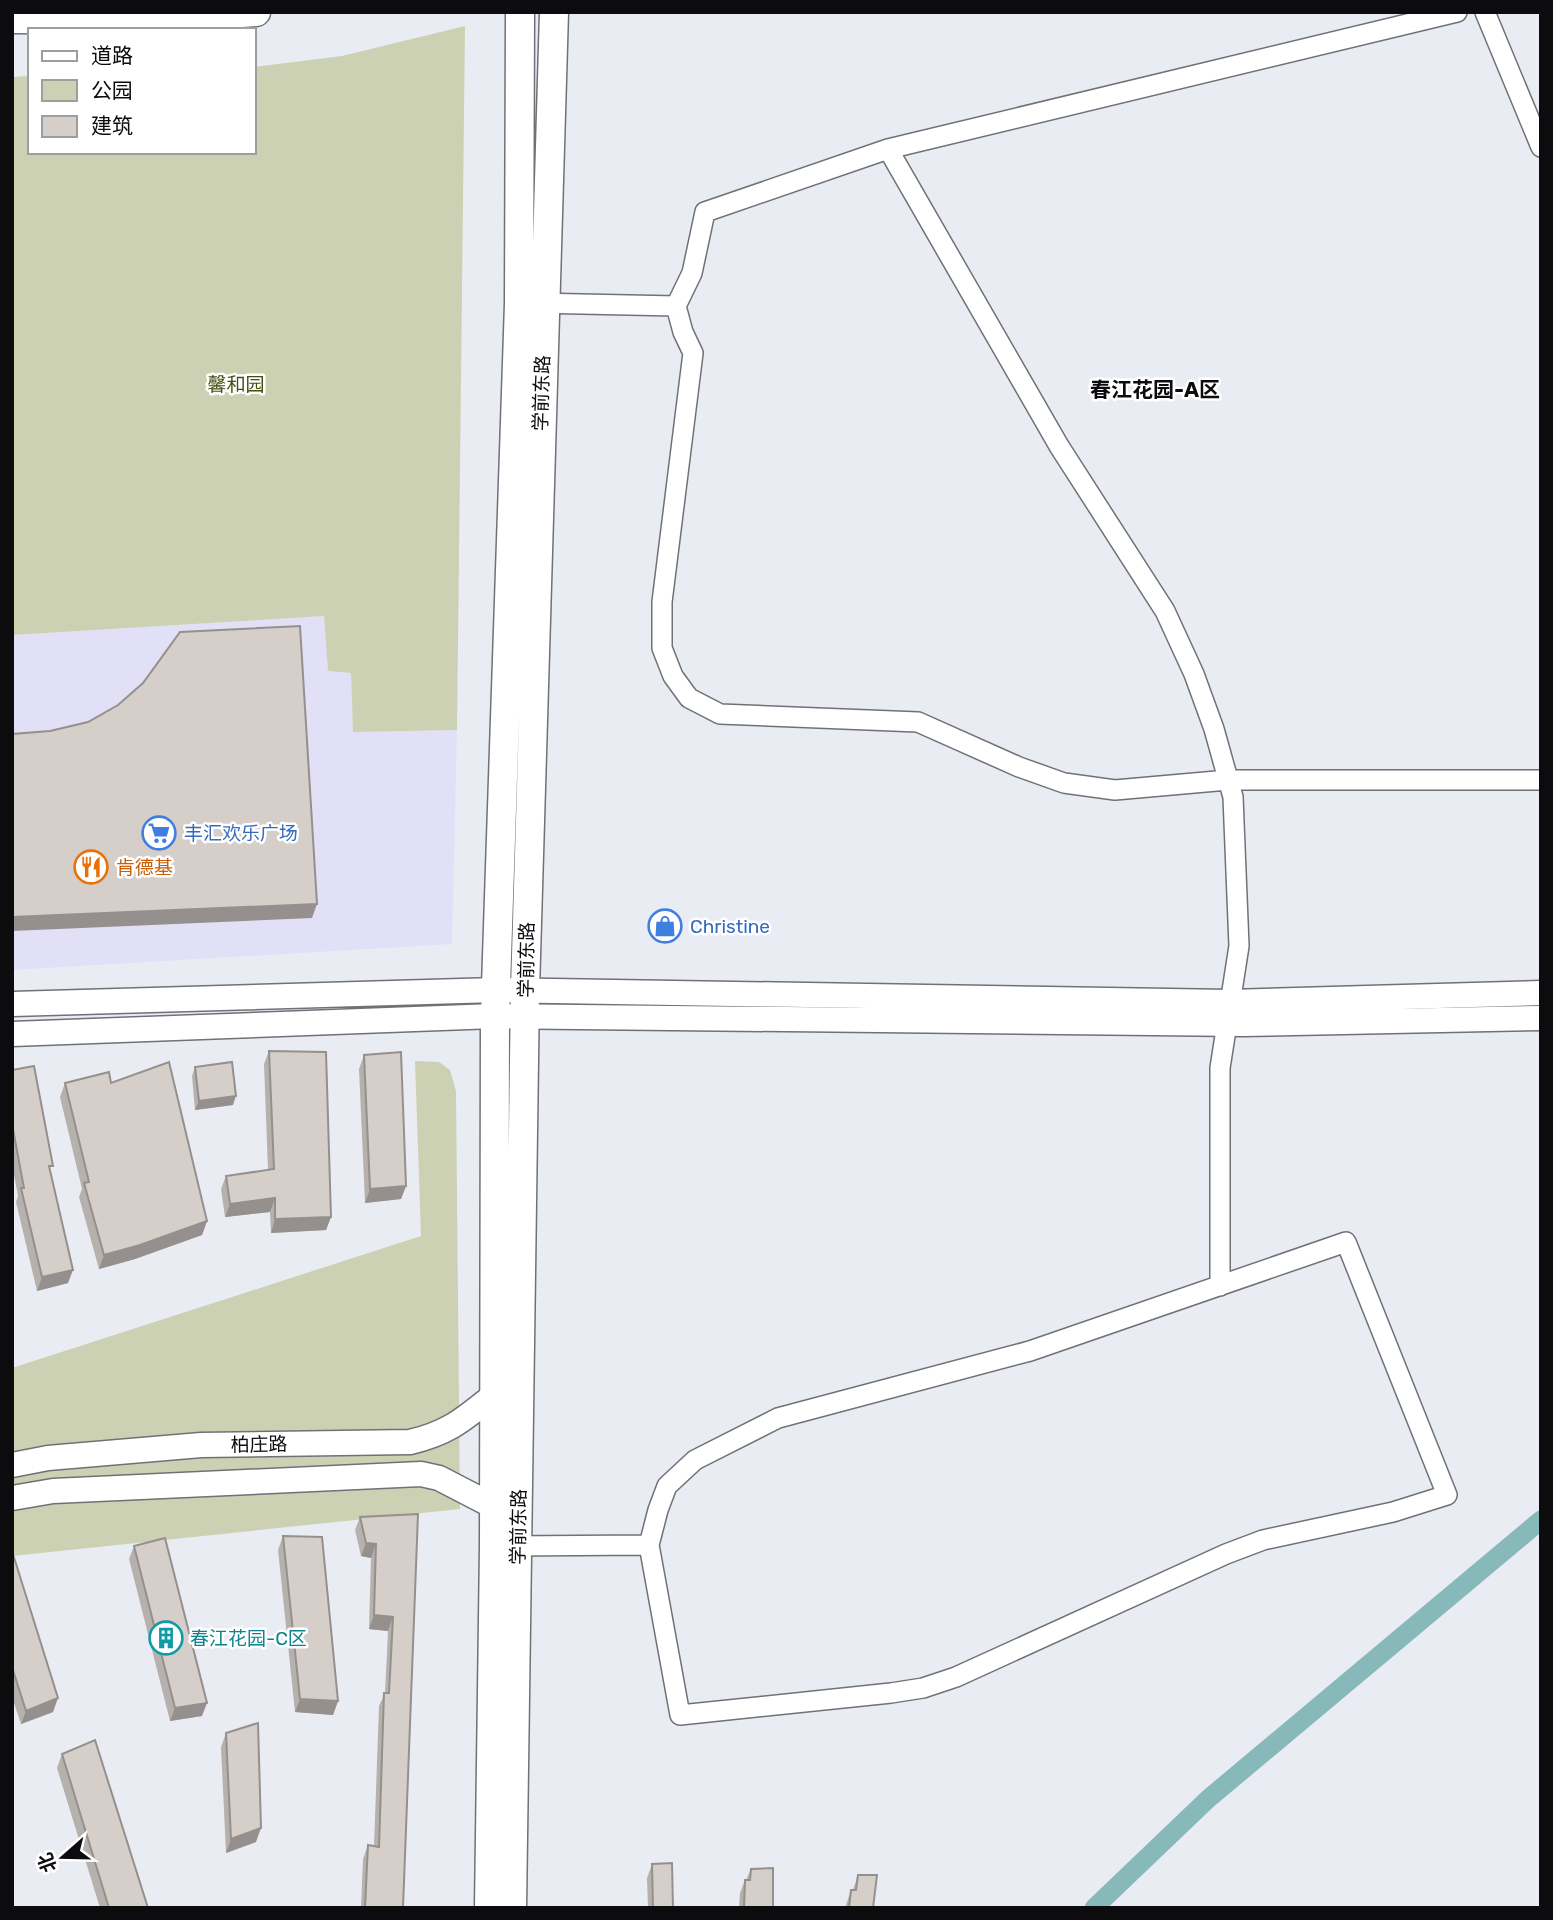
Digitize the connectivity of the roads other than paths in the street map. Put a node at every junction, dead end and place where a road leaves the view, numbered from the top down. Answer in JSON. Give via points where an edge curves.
{"nodes":[{"id":1,"x":256,"y":12,"type":"edge"},
{"id":2,"x":520,"y":12,"type":"edge"},
{"id":3,"x":554,"y":12,"type":"edge"},
{"id":4,"x":1458,"y":12,"type":"edge"},
{"id":5,"x":1485,"y":12,"type":"edge"},
{"id":6,"x":12,"y":19,"type":"edge"},
{"id":7,"x":1541,"y":147,"type":"edge"},
{"id":8,"x":888,"y":149,"type":"junction"},
{"id":9,"x":531,"y":303,"type":"junction"},
{"id":10,"x":676,"y":306,"type":"junction"},
{"id":11,"x":1228,"y":780,"type":"junction"},
{"id":12,"x":1541,"y":780,"type":"edge"},
{"id":13,"x":1541,"y":993,"type":"edge"},
{"id":14,"x":496,"y":1003,"type":"junction"},
{"id":15,"x":525,"y":1003,"type":"junction"},
{"id":16,"x":12,"y":1004,"type":"edge"},
{"id":17,"x":1228,"y":1013,"type":"junction"},
{"id":18,"x":1541,"y":1018,"type":"edge"},
{"id":19,"x":12,"y":1034,"type":"edge"},
{"id":20,"x":1220,"y":1286,"type":"junction"},
{"id":21,"x":494,"y":1395,"type":"junction"},
{"id":22,"x":12,"y":1465,"type":"edge"},
{"id":23,"x":12,"y":1498,"type":"edge"},
{"id":24,"x":493,"y":1506,"type":"junction"},
{"id":25,"x":649,"y":1545,"type":"junction"},
{"id":26,"x":506,"y":1546,"type":"junction"},
{"id":27,"x":489,"y":1908,"type":"edge"},
{"id":28,"x":512,"y":1908,"type":"edge"}],
"edges":[{"from":1,"to":6,"type":"main road","via":[[148,20]]},
{"from":2,"to":9,"type":"main road","name":"学前东路"},
{"from":3,"to":9,"type":"main road","name":"学前东路"},
{"from":4,"to":8,"type":"street"},
{"from":5,"to":7,"type":"street"},
{"from":8,"to":10,"type":"street","via":[[705,212],[692,272]]},
{"from":8,"to":11,"type":"street","via":[[1059,446],[1165,611],[1194,674]]},
{"from":9,"to":10,"type":"street"},
{"from":9,"to":14,"type":"main road","name":"学前东路"},
{"from":9,"to":15,"type":"main road","name":"学前东路"},
{"from":10,"to":11,"type":"street","via":[[694,354],[662,602],[662,648],[673,676],[689,698],[720,714],[918,722],[1064,783],[1115,790]]},
{"from":11,"to":12,"type":"street"},
{"from":11,"to":17,"type":"street","via":[[1233,797],[1239,946]]},
{"from":13,"to":17,"type":"street"},
{"from":14,"to":15,"type":"street"},
{"from":14,"to":16,"type":"street"},
{"from":14,"to":19,"type":"street"},
{"from":14,"to":21,"type":"main road","name":"学前东路"},
{"from":15,"to":17,"type":"street"},
{"from":15,"to":26,"type":"main road","name":"学前东路"},
{"from":17,"to":18,"type":"street"},
{"from":17,"to":20,"type":"street","via":[[1220,1068]]},
{"from":20,"to":25,"type":"street","via":[[1030,1351],[778,1418],[695,1460],[667,1486]]},
{"from":20,"to":25,"type":"street","via":[[1346,1242],[1447,1495],[1393,1512],[1263,1540],[923,1688],[680,1715]]},
{"from":21,"to":22,"type":"street","name":"柏庄路","via":[[454,1427],[410,1442],[201,1445]]},
{"from":21,"to":24,"type":"main road","name":"学前东路"},
{"from":23,"to":24,"type":"street","name":"柏庄路","via":[[53,1491],[421,1474],[439,1478]]},
{"from":24,"to":26,"type":"main road","name":"学前东路"},
{"from":25,"to":26,"type":"street"},
{"from":26,"to":27,"type":"main road","name":"学前东路"},
{"from":26,"to":28,"type":"main road","name":"学前东路"}]}
